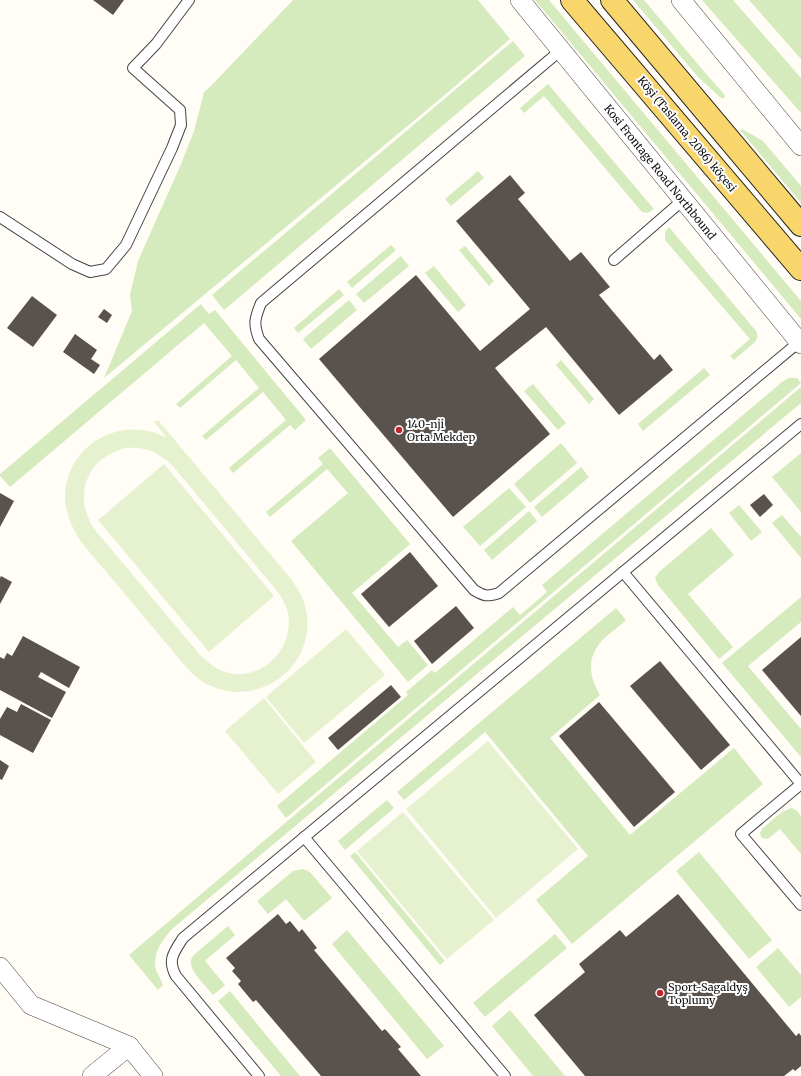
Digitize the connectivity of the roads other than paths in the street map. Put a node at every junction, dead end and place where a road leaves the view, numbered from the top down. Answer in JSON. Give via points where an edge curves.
{"nodes":[{"id":1,"x":189,"y":0,"type":"edge"},
{"id":2,"x":520,"y":0,"type":"edge"},
{"id":3,"x":572,"y":0,"type":"edge"},
{"id":4,"x":612,"y":0,"type":"edge"},
{"id":5,"x":681,"y":0,"type":"edge"},
{"id":6,"x":561,"y":50,"type":"junction"},
{"id":7,"x":801,"y":146,"type":"edge"},
{"id":8,"x":683,"y":200,"type":"junction"},
{"id":9,"x":0,"y":218,"type":"edge"},
{"id":10,"x":801,"y":225,"type":"edge"},
{"id":11,"x":614,"y":260,"type":"dead end"},
{"id":12,"x":801,"y":269,"type":"edge"},
{"id":13,"x":800,"y":343,"type":"edge"},
{"id":14,"x":801,"y":424,"type":"edge"},
{"id":15,"x":623,"y":572,"type":"junction"},
{"id":16,"x":801,"y":784,"type":"edge"},
{"id":17,"x":304,"y":837,"type":"junction"},
{"id":18,"x":801,"y":905,"type":"edge"},
{"id":19,"x":0,"y":967,"type":"edge"},
{"id":20,"x":129,"y":1046,"type":"junction"},
{"id":21,"x":92,"y":1076,"type":"edge"},
{"id":22,"x":153,"y":1076,"type":"edge"},
{"id":23,"x":259,"y":1076,"type":"edge"},
{"id":24,"x":505,"y":1076,"type":"edge"}],
"edges":[{"from":1,"to":9,"type":"lane","via":[[156,44],[133,68],[180,110],[181,125],[126,245],[106,269],[90,272],[72,264]]},
{"from":2,"to":6,"type":"street","name":"Kosi Frontage Road Northbound"},
{"from":3,"to":12,"type":"main road","name":"Köşi (Taslama, 2086) köçesi"},
{"from":4,"to":10,"type":"main road"},
{"from":5,"to":7,"type":"street"},
{"from":6,"to":8,"type":"street","name":"Kosi Frontage Road Northbound"},
{"from":6,"to":13,"type":"lane","via":[[261,303],[255,329],[259,339],[474,590],[489,596],[499,593]]},
{"from":8,"to":11,"type":"lane"},
{"from":8,"to":13,"type":"street","name":"Kosi Frontage Road Northbound"},
{"from":14,"to":15,"type":"lane"},
{"from":15,"to":16,"type":"lane"},
{"from":15,"to":17,"type":"lane"},
{"from":16,"to":18,"type":"lane","via":[[742,834]]},
{"from":17,"to":23,"type":"lane","via":[[183,938],[173,953],[173,970],[176,976]]},
{"from":17,"to":24,"type":"lane"},
{"from":19,"to":20,"type":"street","via":[[31,1005]]},
{"from":20,"to":21,"type":"street"},
{"from":20,"to":22,"type":"street"}]}
